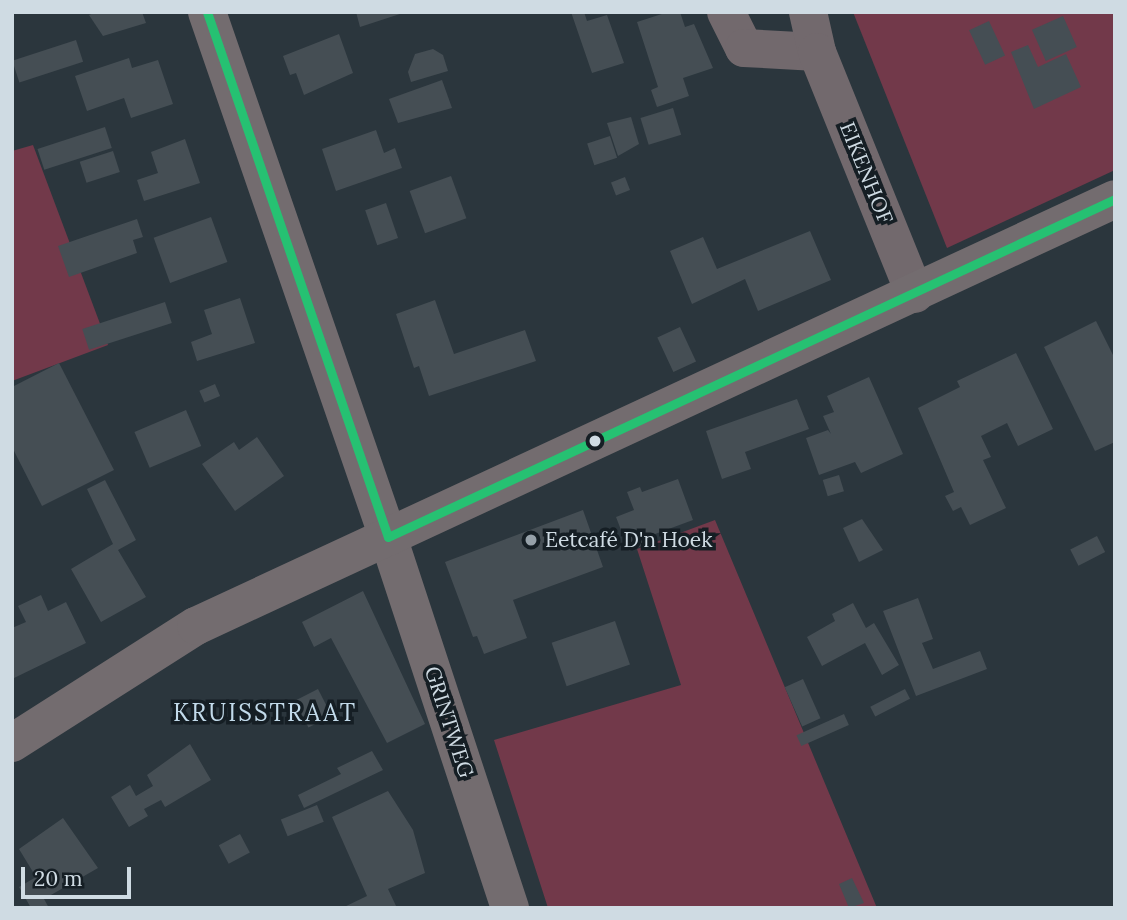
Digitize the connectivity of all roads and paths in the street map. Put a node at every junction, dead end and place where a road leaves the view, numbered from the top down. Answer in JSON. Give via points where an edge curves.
{"nodes":[{"id":1,"x":207,"y":12,"type":"edge"},
{"id":2,"x":726,"y":12,"type":"edge"},
{"id":3,"x":808,"y":12,"type":"edge"},
{"id":4,"x":817,"y":52,"type":"junction"},
{"id":5,"x":1115,"y":199,"type":"edge"},
{"id":6,"x":915,"y":294,"type":"junction"},
{"id":7,"x":388,"y":537,"type":"junction"},
{"id":8,"x":12,"y":743,"type":"edge"},
{"id":9,"x":510,"y":908,"type":"edge"}],
"edges":[{"from":1,"to":7,"type":"street","name":"GRINTWEG"},
{"from":2,"to":4,"type":"street","via":[[744,48]]},
{"from":3,"to":4,"type":"street","name":"EIKENHOF"},
{"from":4,"to":6,"type":"street","name":"EIKENHOF"},
{"from":5,"to":6,"type":"street"},
{"from":6,"to":7,"type":"street"},
{"from":7,"to":8,"type":"street","via":[[196,626]]},
{"from":7,"to":9,"type":"street","name":"GRINTWEG"}]}
